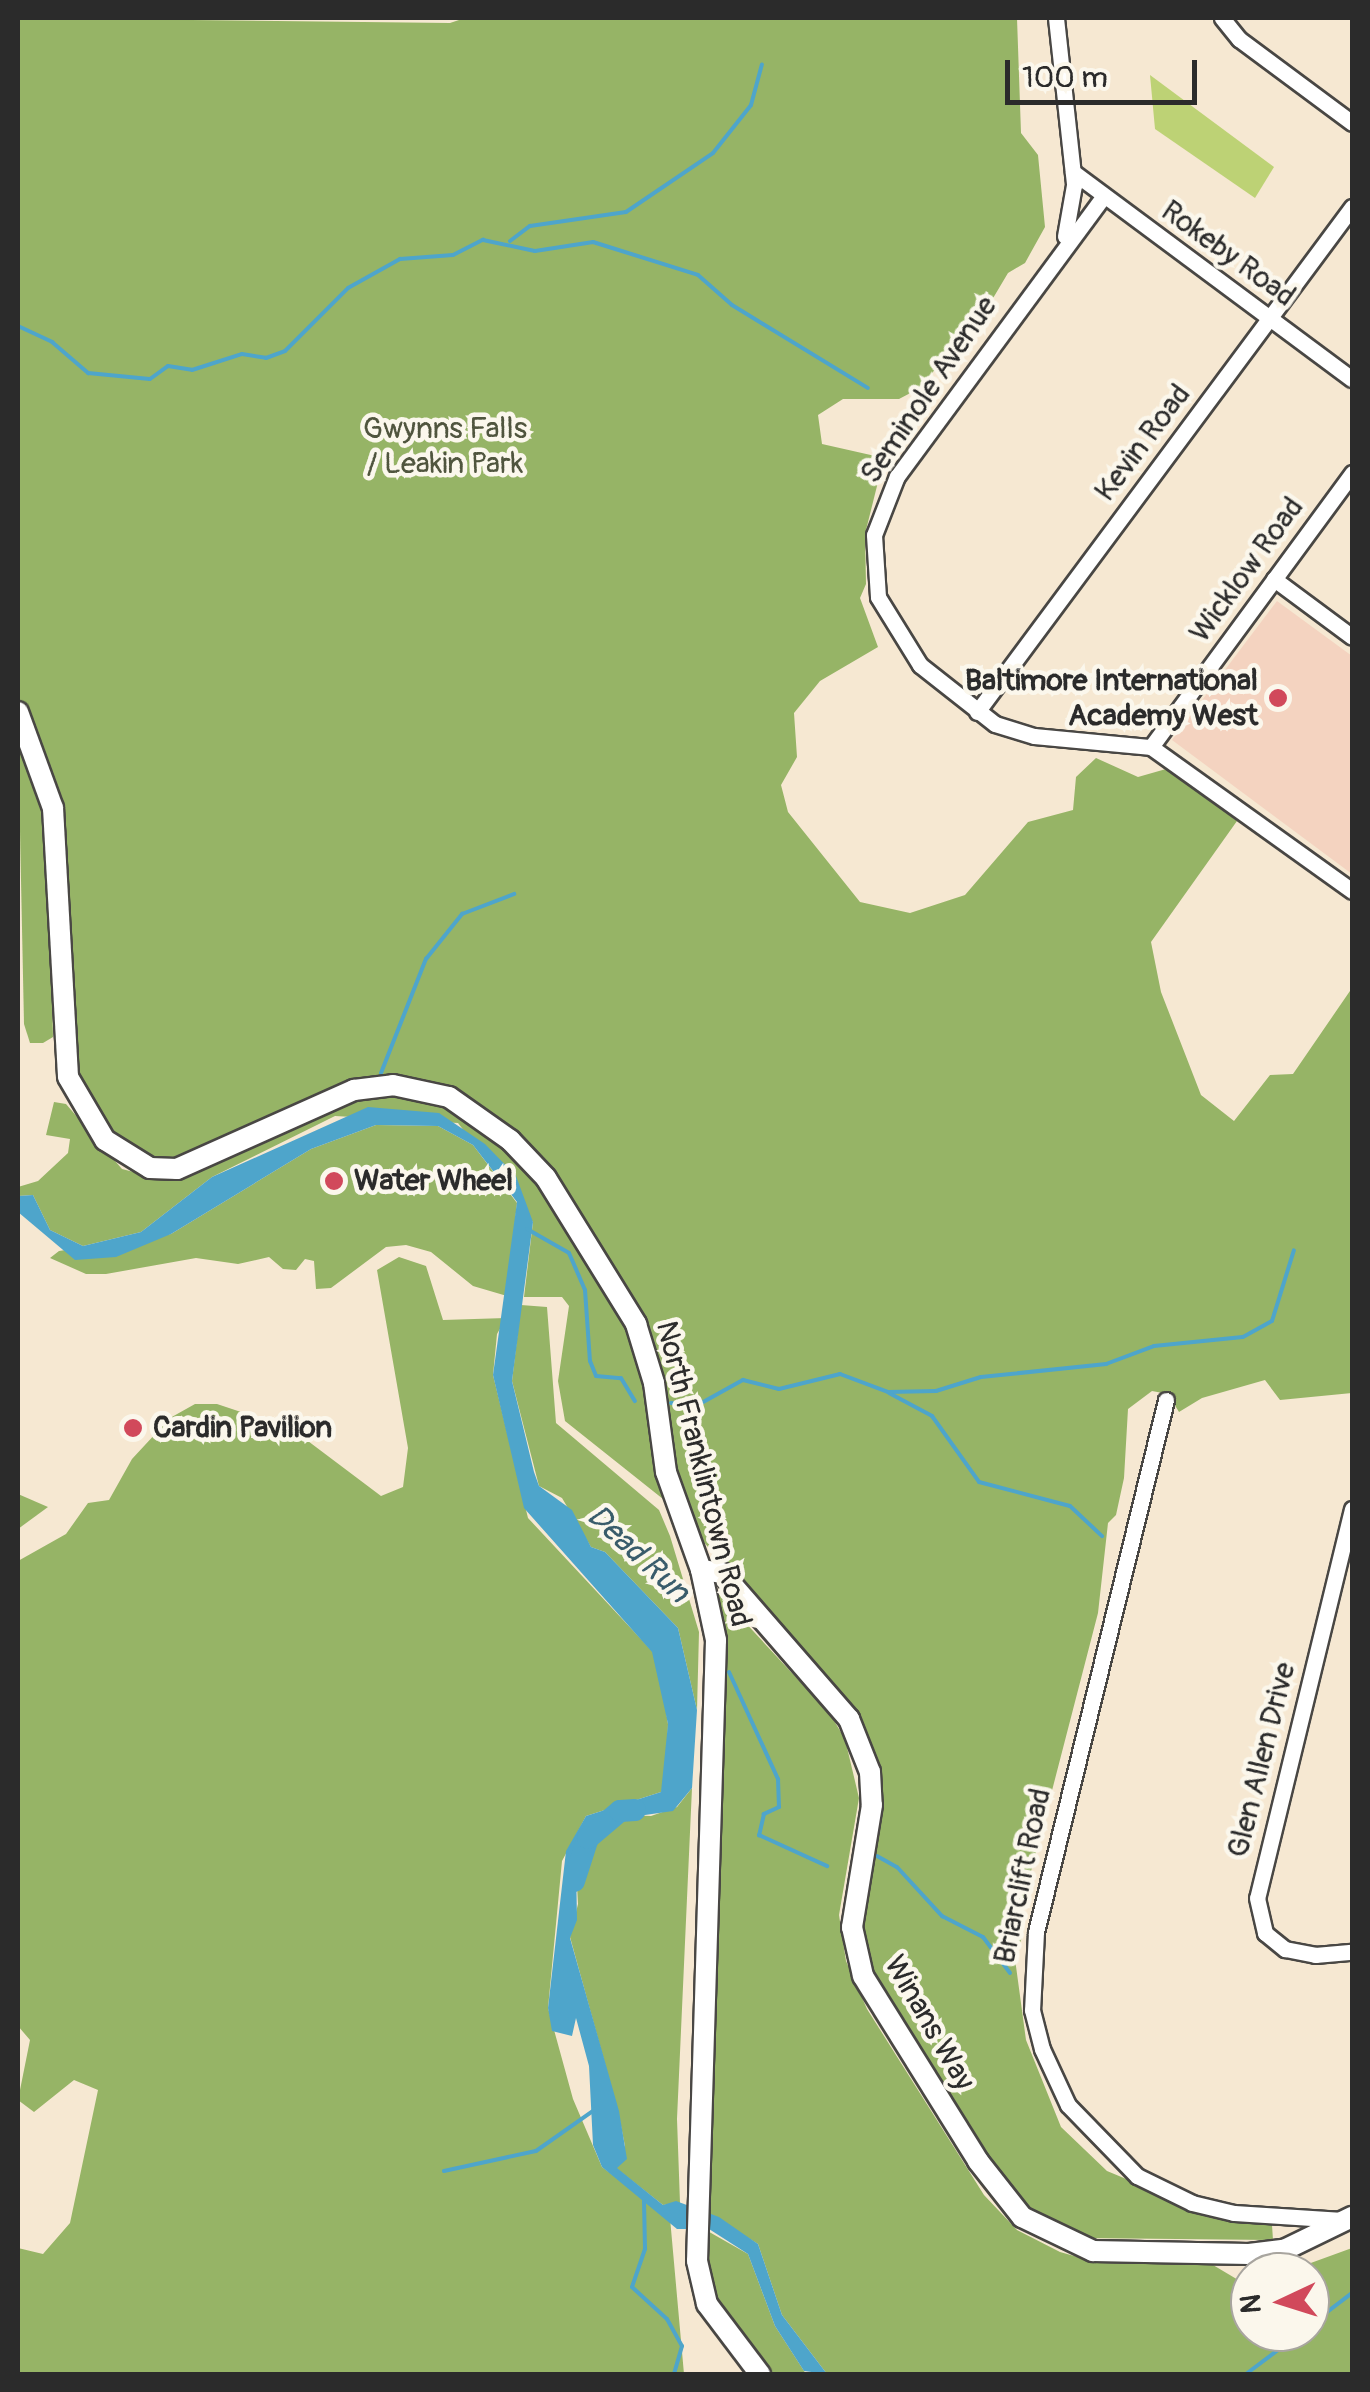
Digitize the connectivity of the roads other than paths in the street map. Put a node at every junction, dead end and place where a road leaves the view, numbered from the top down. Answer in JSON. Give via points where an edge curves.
{"nodes":[{"id":1,"x":1056,"y":18,"type":"edge"},
{"id":2,"x":1222,"y":18,"type":"edge"},
{"id":3,"x":1352,"y":123,"type":"edge"},
{"id":4,"x":1072,"y":172,"type":"junction"},
{"id":5,"x":1103,"y":197,"type":"junction"},
{"id":6,"x":1352,"y":207,"type":"edge"},
{"id":7,"x":1057,"y":254,"type":"junction"},
{"id":8,"x":1270,"y":318,"type":"junction"},
{"id":9,"x":1352,"y":379,"type":"edge"},
{"id":10,"x":1352,"y":473,"type":"edge"},
{"id":11,"x":1274,"y":579,"type":"junction"},
{"id":12,"x":1352,"y":637,"type":"edge"},
{"id":13,"x":18,"y":712,"type":"edge"},
{"id":14,"x":977,"y":712,"type":"junction"},
{"id":15,"x":1151,"y":747,"type":"junction"},
{"id":16,"x":1352,"y":891,"type":"edge"},
{"id":17,"x":1166,"y":1400,"type":"dead end"},
{"id":18,"x":1352,"y":1508,"type":"edge"},
{"id":19,"x":709,"y":1573,"type":"junction"},
{"id":20,"x":1352,"y":1952,"type":"edge"},
{"id":21,"x":1350,"y":2219,"type":"edge"},
{"id":22,"x":760,"y":2374,"type":"edge"}],
"edges":[{"from":1,"to":4,"type":"street"},
{"from":2,"to":3,"type":"street","via":[[1239,39]]},
{"from":4,"to":5,"type":"street","name":"Rokeby Road"},
{"from":4,"to":7,"type":"street","via":[[1072,216]]},
{"from":5,"to":7,"type":"street","name":"Seminole Avenue"},
{"from":5,"to":8,"type":"street","name":"Rokeby Road"},
{"from":6,"to":8,"type":"street","name":"Kevin Road"},
{"from":7,"to":14,"type":"street","name":"Seminole Avenue","via":[[896,476],[874,535],[878,597],[896,636],[936,681]]},
{"from":8,"to":9,"type":"street","name":"Rokeby Road"},
{"from":8,"to":14,"type":"street","name":"Kevin Road"},
{"from":10,"to":11,"type":"street","name":"Wicklow Road"},
{"from":11,"to":12,"type":"street"},
{"from":11,"to":15,"type":"street","name":"Wicklow Road"},
{"from":13,"to":19,"type":"street","name":"North Franklintown Road","via":[[52,808],[68,1077],[96,1129],[134,1162],[164,1170],[195,1164],[332,1097],[370,1088],[433,1092],[484,1118],[546,1178],[636,1324],[654,1383],[671,1492]]},
{"from":14,"to":15,"type":"street","name":"Seminole Avenue","via":[[1034,736]]},
{"from":15,"to":16,"type":"street"},
{"from":17,"to":21,"type":"street","name":"Briarclift Road","via":[[1036,1932],[1032,2010],[1068,2105],[1137,2176],[1162,2191],[1234,2213]]},
{"from":18,"to":20,"type":"street","name":"Glen Allen Drive","via":[[1256,1898],[1266,1932],[1285,1949]]},
{"from":19,"to":21,"type":"street","name":"Winans Way","via":[[831,1696],[862,1746],[872,1804],[852,1927],[863,1976],[978,2161],[1022,2218],[1094,2250],[1249,2254],[1284,2250]]},
{"from":19,"to":22,"type":"street","name":"North Franklintown Road","via":[[718,1676],[697,2261],[707,2304]]}]}
